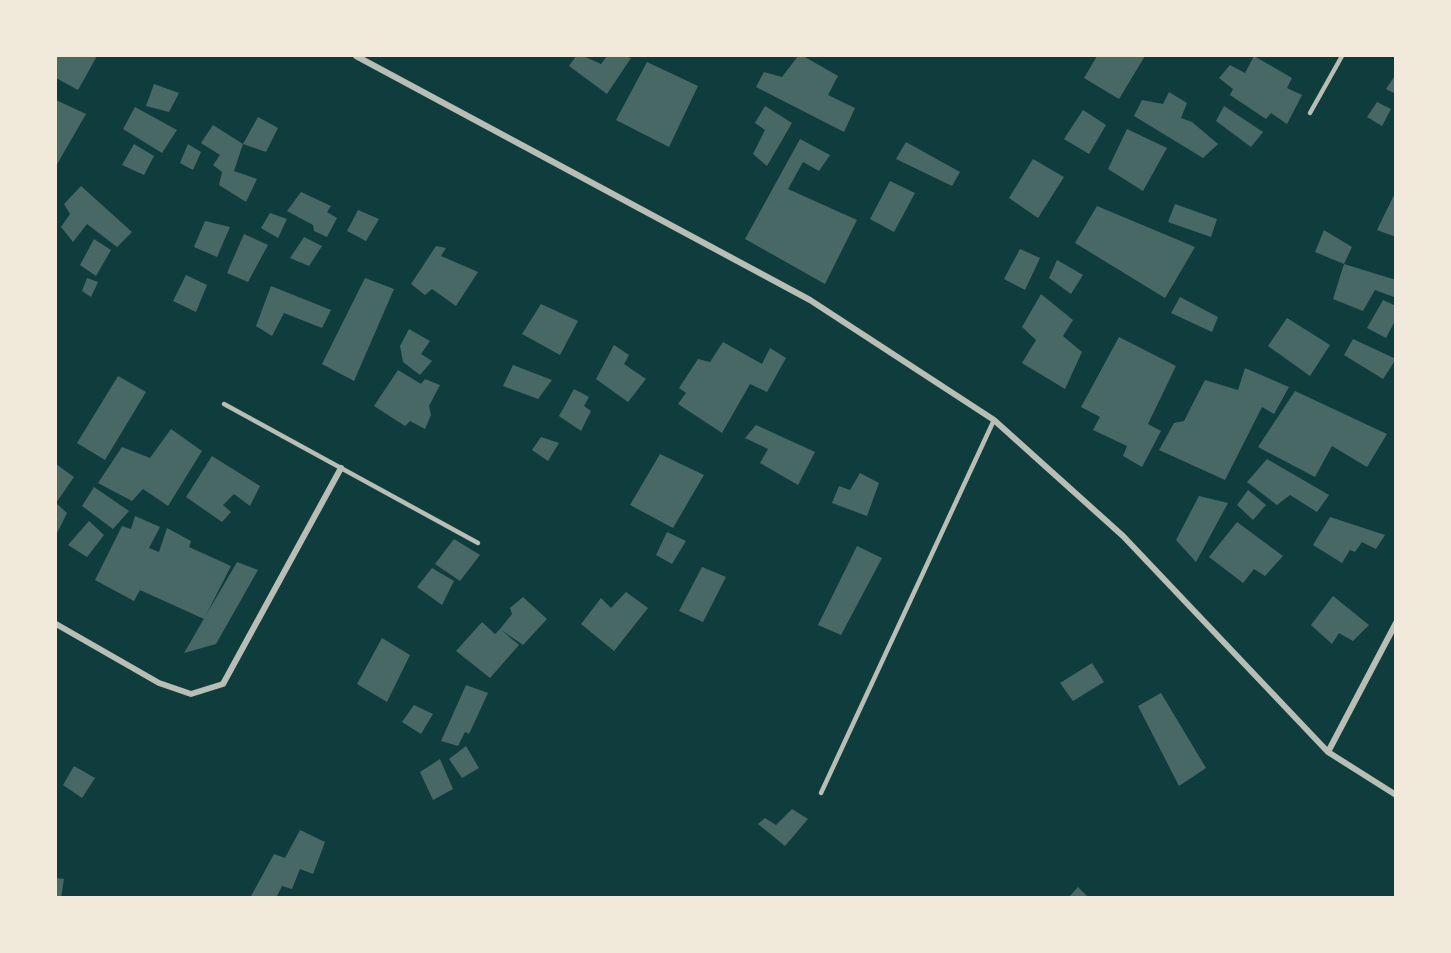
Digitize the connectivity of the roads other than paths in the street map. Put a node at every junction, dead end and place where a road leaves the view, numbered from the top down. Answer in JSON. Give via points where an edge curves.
{"nodes":[{"id":1,"x":356,"y":56,"type":"edge"},
{"id":2,"x":1342,"y":56,"type":"edge"},
{"id":3,"x":1310,"y":113,"type":"dead end"},
{"id":4,"x":224,"y":404,"type":"dead end"},
{"id":5,"x":994,"y":420,"type":"junction"},
{"id":6,"x":340,"y":468,"type":"junction"},
{"id":7,"x":478,"y":543,"type":"dead end"},
{"id":8,"x":1395,"y":623,"type":"edge"},
{"id":9,"x":56,"y":624,"type":"edge"},
{"id":10,"x":1328,"y":752,"type":"junction"},
{"id":11,"x":822,"y":793,"type":"dead end"},
{"id":12,"x":1395,"y":795,"type":"edge"}],
"edges":[{"from":1,"to":5,"type":"street","via":[[810,300]]},
{"from":2,"to":3,"type":"lane"},
{"from":4,"to":6,"type":"lane"},
{"from":5,"to":10,"type":"street","via":[[1122,536]]},
{"from":5,"to":11,"type":"lane"},
{"from":6,"to":7,"type":"lane"},
{"from":6,"to":9,"type":"street","via":[[223,684],[191,694],[159,683]]},
{"from":8,"to":10,"type":"street"},
{"from":10,"to":12,"type":"street"}]}
